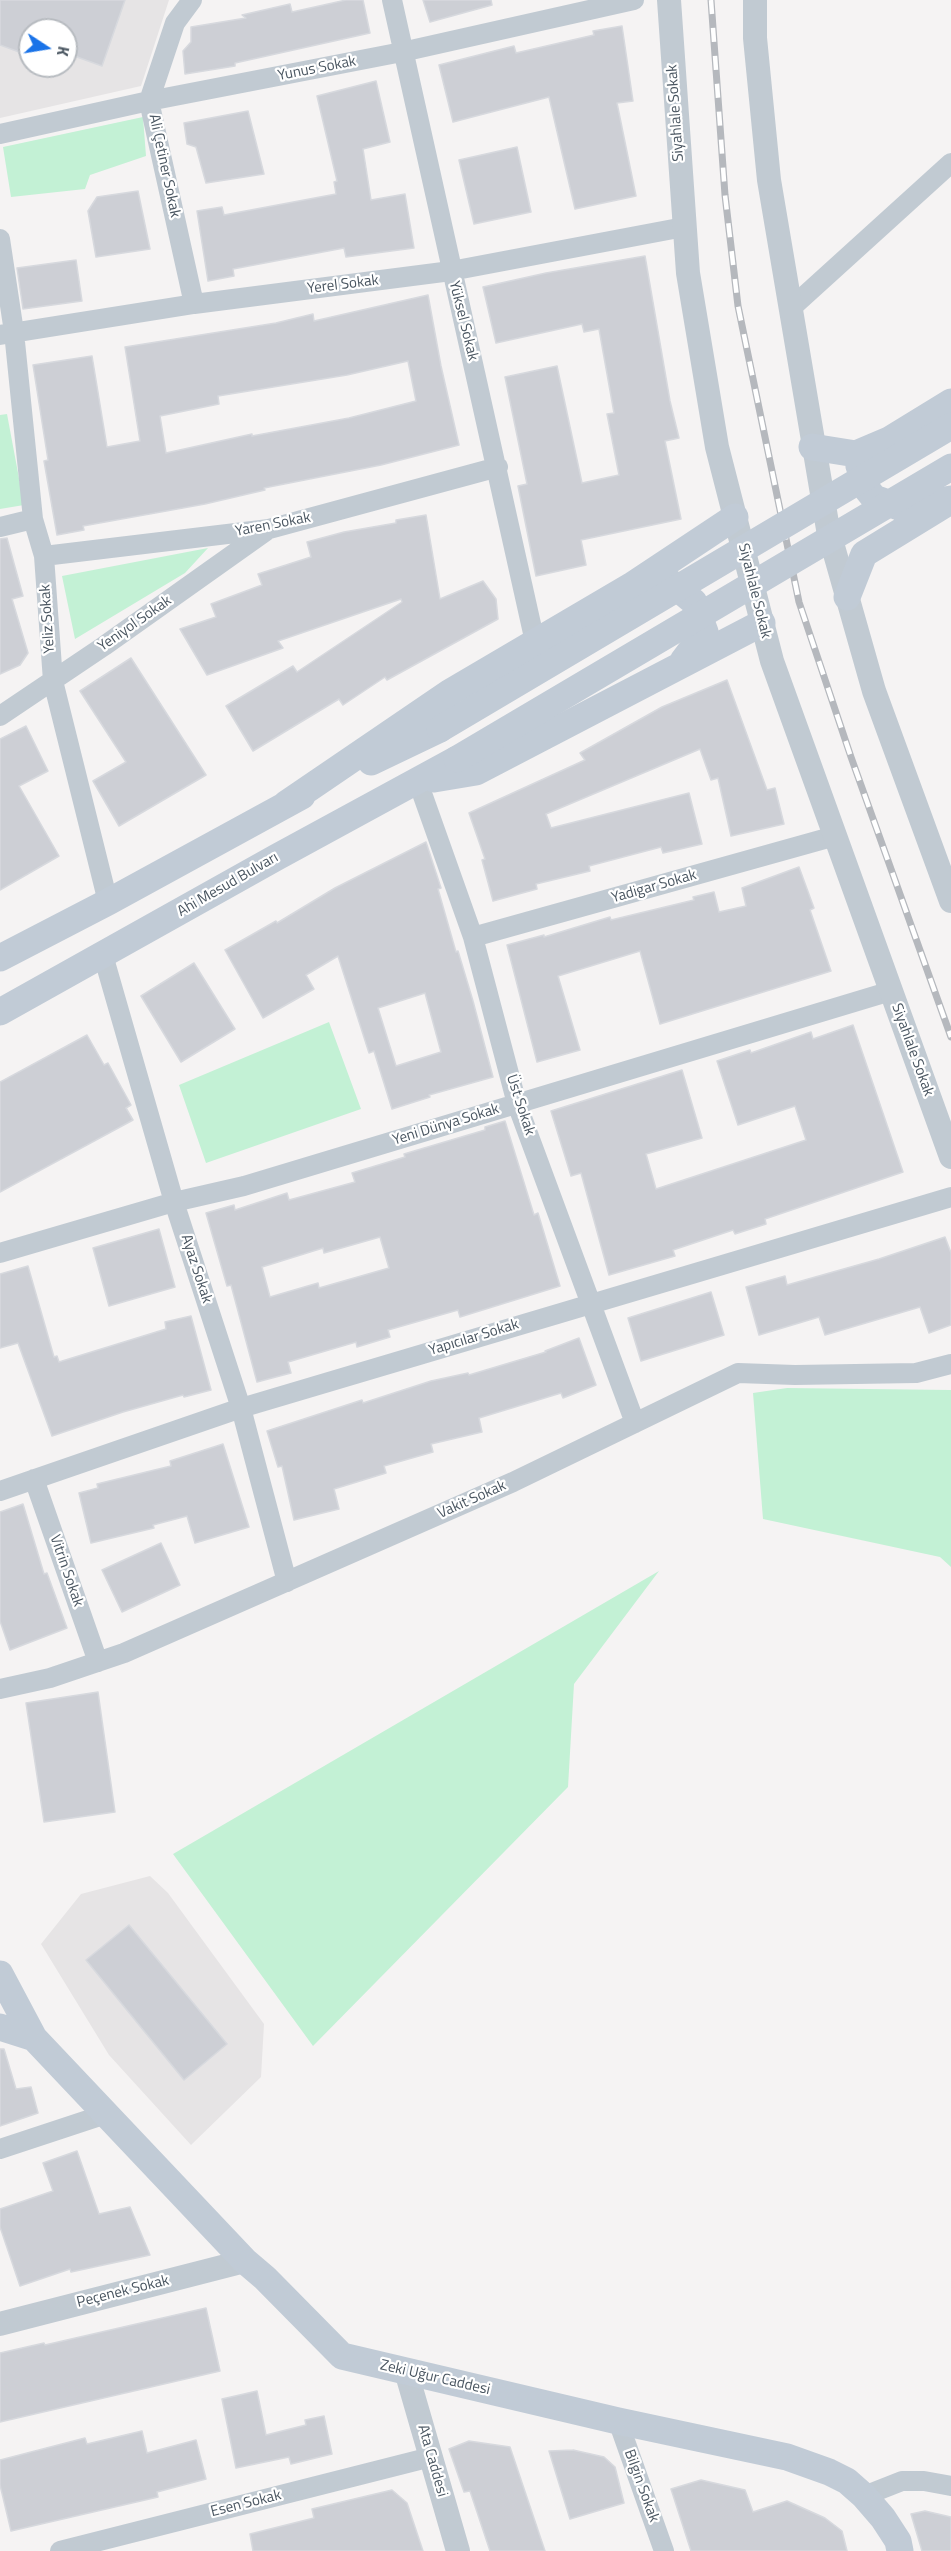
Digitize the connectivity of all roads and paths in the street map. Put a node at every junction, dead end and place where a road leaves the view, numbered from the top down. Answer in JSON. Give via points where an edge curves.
{"nodes":[{"id":1,"x":192,"y":0,"type":"edge"},
{"id":2,"x":392,"y":0,"type":"edge"},
{"id":3,"x":634,"y":0,"type":"edge"},
{"id":4,"x":669,"y":0,"type":"edge"},
{"id":5,"x":755,"y":0,"type":"edge"},
{"id":6,"x":402,"y":52,"type":"junction"},
{"id":7,"x":149,"y":101,"type":"junction"},
{"id":8,"x":0,"y":134,"type":"edge"},
{"id":9,"x":951,"y":163,"type":"edge"},
{"id":10,"x":684,"y":227,"type":"junction"},
{"id":11,"x":0,"y":239,"type":"edge"},
{"id":12,"x":451,"y":271,"type":"junction"},
{"id":13,"x":194,"y":304,"type":"junction"},
{"id":14,"x":789,"y":309,"type":"junction"},
{"id":15,"x":7,"y":333,"type":"edge"},
{"id":16,"x":951,"y":402,"type":"edge"},
{"id":17,"x":951,"y":426,"type":"edge"},
{"id":18,"x":889,"y":440,"type":"junction"},
{"id":19,"x":813,"y":447,"type":"junction"},
{"id":20,"x":498,"y":467,"type":"junction"},
{"id":21,"x":951,"y":467,"type":"edge"},
{"id":22,"x":951,"y":500,"type":"edge"},
{"id":23,"x":735,"y":517,"type":"junction"},
{"id":24,"x":33,"y":519,"type":"junction"},
{"id":25,"x":0,"y":527,"type":"edge"},
{"id":26,"x":269,"y":529,"type":"junction"},
{"id":27,"x":44,"y":556,"type":"junction"},
{"id":28,"x":631,"y":586,"type":"junction"},
{"id":29,"x":847,"y":597,"type":"junction"},
{"id":30,"x":762,"y":622,"type":"junction"},
{"id":31,"x":535,"y":642,"type":"junction"},
{"id":32,"x":679,"y":667,"type":"junction"},
{"id":33,"x":53,"y":681,"type":"junction"},
{"id":34,"x":0,"y":716,"type":"edge"},
{"id":35,"x":418,"y":782,"type":"junction"},
{"id":36,"x":286,"y":804,"type":"junction"},
{"id":37,"x":835,"y":836,"type":"junction"},
{"id":38,"x":951,"y":901,"type":"edge"},
{"id":39,"x":108,"y":902,"type":"junction"},
{"id":40,"x":473,"y":937,"type":"junction"},
{"id":41,"x":104,"y":955,"type":"junction"},
{"id":42,"x":0,"y":958,"type":"edge"},
{"id":43,"x":891,"y":991,"type":"junction"},
{"id":44,"x":0,"y":1012,"type":"edge"},
{"id":45,"x":517,"y":1104,"type":"junction"},
{"id":46,"x":951,"y":1157,"type":"edge"},
{"id":47,"x":951,"y":1197,"type":"edge"},
{"id":48,"x":174,"y":1203,"type":"junction"},
{"id":49,"x":0,"y":1253,"type":"edge"},
{"id":50,"x":592,"y":1302,"type":"junction"},
{"id":51,"x":951,"y":1364,"type":"edge"},
{"id":52,"x":241,"y":1408,"type":"junction"},
{"id":53,"x":635,"y":1423,"type":"junction"},
{"id":54,"x":34,"y":1479,"type":"junction"},
{"id":55,"x":0,"y":1491,"type":"edge"},
{"id":56,"x":287,"y":1582,"type":"junction"},
{"id":57,"x":98,"y":1662,"type":"junction"},
{"id":58,"x":0,"y":1689,"type":"edge"},
{"id":59,"x":0,"y":1974,"type":"edge"},
{"id":60,"x":0,"y":2027,"type":"edge"},
{"id":61,"x":42,"y":2046,"type":"junction"},
{"id":62,"x":106,"y":2114,"type":"junction"},
{"id":63,"x":0,"y":2149,"type":"edge"},
{"id":64,"x":245,"y":2261,"type":"junction"},
{"id":65,"x":0,"y":2324,"type":"edge"},
{"id":66,"x":406,"y":2371,"type":"junction"},
{"id":67,"x":618,"y":2421,"type":"junction"},
{"id":68,"x":431,"y":2457,"type":"junction"},
{"id":69,"x":951,"y":2486,"type":"edge"},
{"id":70,"x":864,"y":2496,"type":"junction"},
{"id":71,"x":60,"y":2551,"type":"edge"},
{"id":72,"x":458,"y":2551,"type":"edge"},
{"id":73,"x":664,"y":2551,"type":"edge"},
{"id":74,"x":900,"y":2551,"type":"edge"}],
"edges":[{"from":1,"to":7,"type":"street","name":"Ali Çetiner Sokak","via":[[175,22]]},
{"from":2,"to":6,"type":"street","name":"Yüksel Sokak"},
{"from":3,"to":6,"type":"street","name":"Yunus Sokak"},
{"from":4,"to":10,"type":"street","name":"Siyahlale Sokak"},
{"from":5,"to":14,"type":"street","via":[[769,180]]},
{"from":6,"to":7,"type":"street","name":"Yunus Sokak"},
{"from":6,"to":12,"type":"street","name":"Yüksel Sokak"},
{"from":7,"to":8,"type":"street","name":"Yunus Sokak"},
{"from":7,"to":13,"type":"street","name":"Ali Çetiner Sokak"},
{"from":9,"to":14,"type":"street"},
{"from":10,"to":12,"type":"street","name":"Yerel Sokak"},
{"from":10,"to":23,"type":"street","name":"Siyahlale Sokak","via":[[717,447]]},
{"from":11,"to":15,"type":"street","name":"Yeliz Sokak"},
{"from":12,"to":13,"type":"street","name":"Yerel Sokak"},
{"from":12,"to":20,"type":"street","name":"Yüksel Sokak"},
{"from":13,"to":15,"type":"street","name":"Yerel Sokak"},
{"from":14,"to":19,"type":"street"},
{"from":15,"to":24,"type":"street","name":"Yeliz Sokak"},
{"from":16,"to":18,"type":"main road"},
{"from":17,"to":36,"type":"main road","bridge":true,"via":[[440,729]]},
{"from":18,"to":19,"type":"main road","via":[[856,454]]},
{"from":18,"to":22,"type":"main road","via":[[859,466],[874,498],[899,507]]},
{"from":19,"to":29,"type":"street","via":[[828,529]]},
{"from":20,"to":26,"type":"street","name":"Yaren Sokak"},
{"from":20,"to":31,"type":"street","name":"Yüksel Sokak"},
{"from":21,"to":35,"type":"main road","name":"Ahi Mesud Bulvarı","bridge":true},
{"from":22,"to":29,"type":"main road","via":[[864,554]]},
{"from":23,"to":28,"type":"main road"},
{"from":23,"to":30,"type":"street","name":"Siyahlale Sokak"},
{"from":24,"to":25,"type":"street"},
{"from":24,"to":27,"type":"street","name":"Yeliz Sokak"},
{"from":26,"to":27,"type":"street","name":"Yaren Sokak"},
{"from":26,"to":33,"type":"street","name":"Yeniyol Sokak"},
{"from":27,"to":33,"type":"street","name":"Yeliz Sokak"},
{"from":28,"to":31,"type":"main road"},
{"from":28,"to":32,"type":"main road","via":[[670,582],[694,602],[705,632]]},
{"from":29,"to":38,"type":"street","via":[[874,691]]},
{"from":30,"to":32,"type":"main road"},
{"from":30,"to":37,"type":"street","name":"Siyahlale Sokak","via":[[772,661]]},
{"from":31,"to":36,"type":"main road","via":[[449,693]]},
{"from":32,"to":35,"type":"main road","via":[[476,772]]},
{"from":33,"to":34,"type":"street","name":"Yeniyol Sokak"},
{"from":33,"to":39,"type":"street","name":"Yeliz Sokak"},
{"from":35,"to":40,"type":"street","name":"Üst Sokak"},
{"from":35,"to":41,"type":"main road","name":"Ahi Mesud Bulvarı","via":[[277,856]]},
{"from":36,"to":39,"type":"main road"},
{"from":37,"to":40,"type":"street","name":"Yadigar Sokak"},
{"from":37,"to":43,"type":"street","name":"Siyahlale Sokak"},
{"from":39,"to":42,"type":"main road"},
{"from":40,"to":45,"type":"street","name":"Üst Sokak"},
{"from":41,"to":44,"type":"main road","name":"Ahi Mesud Bulvarı"},
{"from":41,"to":48,"type":"street","name":"Ayaz Sokak"},
{"from":43,"to":45,"type":"street","name":"Yeni Dünya Sokak"},
{"from":43,"to":46,"type":"street","name":"Siyahlale Sokak"},
{"from":45,"to":48,"type":"street","name":"Yeni Dünya Sokak","via":[[244,1186]]},
{"from":45,"to":50,"type":"street","name":"Üst Sokak"},
{"from":47,"to":50,"type":"street","name":"Yapıcılar Sokak"},
{"from":48,"to":49,"type":"street","name":"Yeni Dünya Sokak"},
{"from":48,"to":52,"type":"street","name":"Ayaz Sokak"},
{"from":50,"to":52,"type":"street","name":"Yapıcılar Sokak"},
{"from":50,"to":53,"type":"street","name":"Üst Sokak"},
{"from":51,"to":53,"type":"street","name":"Vakit Sokak","via":[[916,1373],[738,1373]]},
{"from":52,"to":54,"type":"street","name":"Yapıcılar Sokak"},
{"from":52,"to":56,"type":"street","name":"Ayaz Sokak"},
{"from":53,"to":56,"type":"street","name":"Vakit Sokak"},
{"from":54,"to":55,"type":"street","name":"Yapıcılar Sokak"},
{"from":54,"to":57,"type":"street","name":"Vitrin Sokak"},
{"from":56,"to":57,"type":"street","name":"Vakit Sokak"},
{"from":57,"to":58,"type":"street","name":"Vakit Sokak"},
{"from":59,"to":61,"type":"main road"},
{"from":60,"to":61,"type":"main road"},
{"from":61,"to":62,"type":"main road","name":"Zeki Uğur Caddesi"},
{"from":62,"to":63,"type":"street"},
{"from":62,"to":64,"type":"main road","name":"Zeki Uğur Caddesi"},
{"from":64,"to":65,"type":"street","name":"Peçenek Sokak"},
{"from":64,"to":66,"type":"main road","name":"Zeki Uğur Caddesi","via":[[342,2356]]},
{"from":66,"to":67,"type":"main road","name":"Zeki Uğur Caddesi"},
{"from":66,"to":68,"type":"street","name":"Ata Caddesi"},
{"from":67,"to":70,"type":"main road","name":"Zeki Uğur Caddesi","via":[[787,2457],[830,2472]]},
{"from":67,"to":73,"type":"street","name":"Bilgin Sokak"},
{"from":68,"to":71,"type":"street","name":"Esen Sokak"},
{"from":68,"to":72,"type":"street","name":"Ata Caddesi"},
{"from":69,"to":70,"type":"street","via":[[902,2481]]},
{"from":70,"to":74,"type":"main road","name":"Zeki Uğur Caddesi","via":[[883,2518]]}]}
